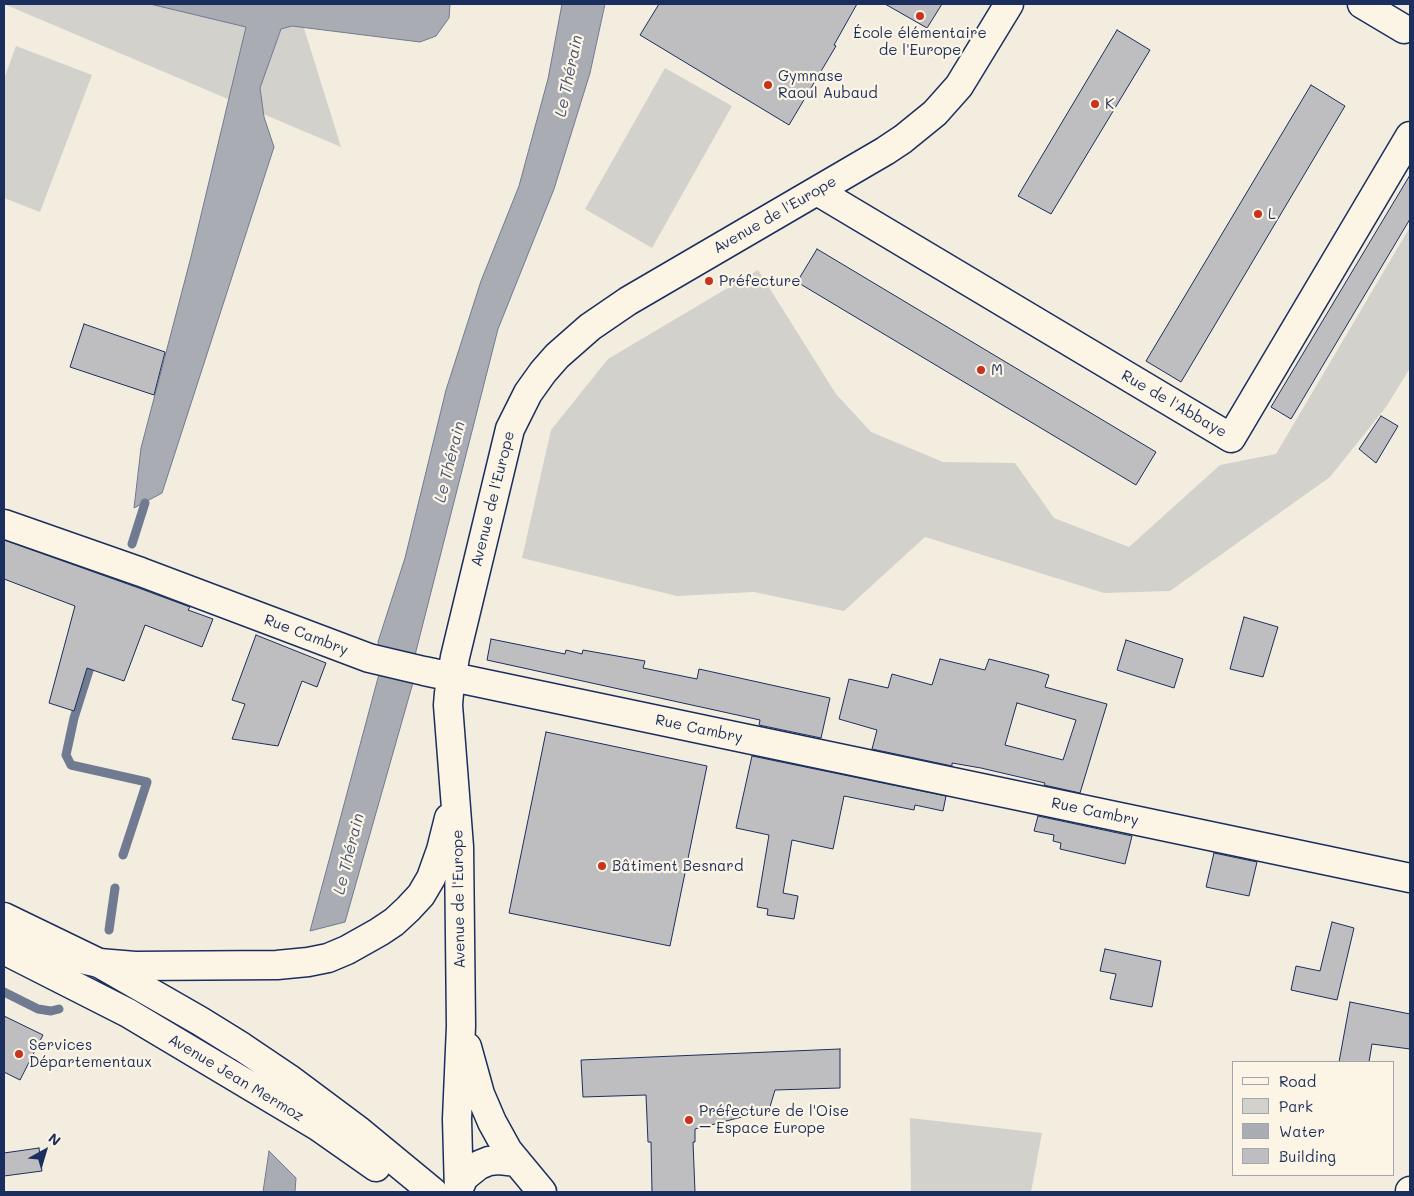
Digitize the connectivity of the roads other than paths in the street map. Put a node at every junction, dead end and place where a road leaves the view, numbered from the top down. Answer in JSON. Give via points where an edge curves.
{"nodes":[{"id":1,"x":1009,"y":4,"type":"edge"},
{"id":2,"x":1362,"y":4,"type":"edge"},
{"id":3,"x":1404,"y":29,"type":"dead end"},
{"id":4,"x":1410,"y":136,"type":"edge"},
{"id":5,"x":817,"y":191,"type":"junction"},
{"id":6,"x":4,"y":524,"type":"edge"},
{"id":7,"x":451,"y":676,"type":"junction"},
{"id":8,"x":454,"y":784,"type":"junction"},
{"id":9,"x":1410,"y":878,"type":"edge"},
{"id":10,"x":4,"y":917,"type":"edge"},
{"id":11,"x":4,"y":934,"type":"edge"},
{"id":12,"x":4,"y":950,"type":"edge"},
{"id":13,"x":99,"y":963,"type":"junction"},
{"id":14,"x":461,"y":1026,"type":"junction"},
{"id":15,"x":516,"y":1162,"type":"junction"},
{"id":16,"x":396,"y":1176,"type":"edge"},
{"id":17,"x":451,"y":1191,"type":"edge"},
{"id":18,"x":542,"y":1192,"type":"edge"}],
"edges":[{"from":1,"to":5,"type":"street","name":"Avenue de l'Europe","via":[[959,86],[935,113],[885,151]]},
{"from":2,"to":3,"type":"street"},
{"from":4,"to":5,"type":"street","name":"Rue de l'Abbaye","via":[[1231,438]]},
{"from":5,"to":7,"type":"street","name":"Avenue de l'Europe","via":[[606,314],[575,339],[543,372],[510,429]]},
{"from":6,"to":7,"type":"street","name":"Rue Cambry","via":[[370,658]]},
{"from":7,"to":8,"type":"street","name":"Avenue de l'Europe","via":[[448,705]]},
{"from":7,"to":9,"type":"street","name":"Rue Cambry"},
{"from":8,"to":13,"type":"street","via":[[441,850],[421,895],[394,922],[347,950],[313,962],[277,964],[135,966]]},
{"from":8,"to":14,"type":"street","name":"Avenue de l'Europe"},
{"from":10,"to":13,"type":"street","name":"Avenue Jean Mermoz"},
{"from":11,"to":13,"type":"street","name":"Avenue Jean Mermoz","via":[[64,955]]},
{"from":12,"to":16,"type":"street","name":"Avenue Jean Mermoz","via":[[128,1013]]},
{"from":13,"to":16,"type":"street","name":"Avenue Jean Mermoz","via":[[200,1021],[314,1097]]},
{"from":14,"to":15,"type":"street","name":"Avenue de l'Europe","via":[[486,1109]]},
{"from":14,"to":17,"type":"street","name":"Avenue de l'Europe"},
{"from":15,"to":17,"type":"street","via":[[499,1160],[479,1165]]},
{"from":15,"to":18,"type":"street","name":"Avenue de l'Europe"},
{"from":16,"to":17,"type":"street","name":"Avenue Jean Mermoz"}]}
